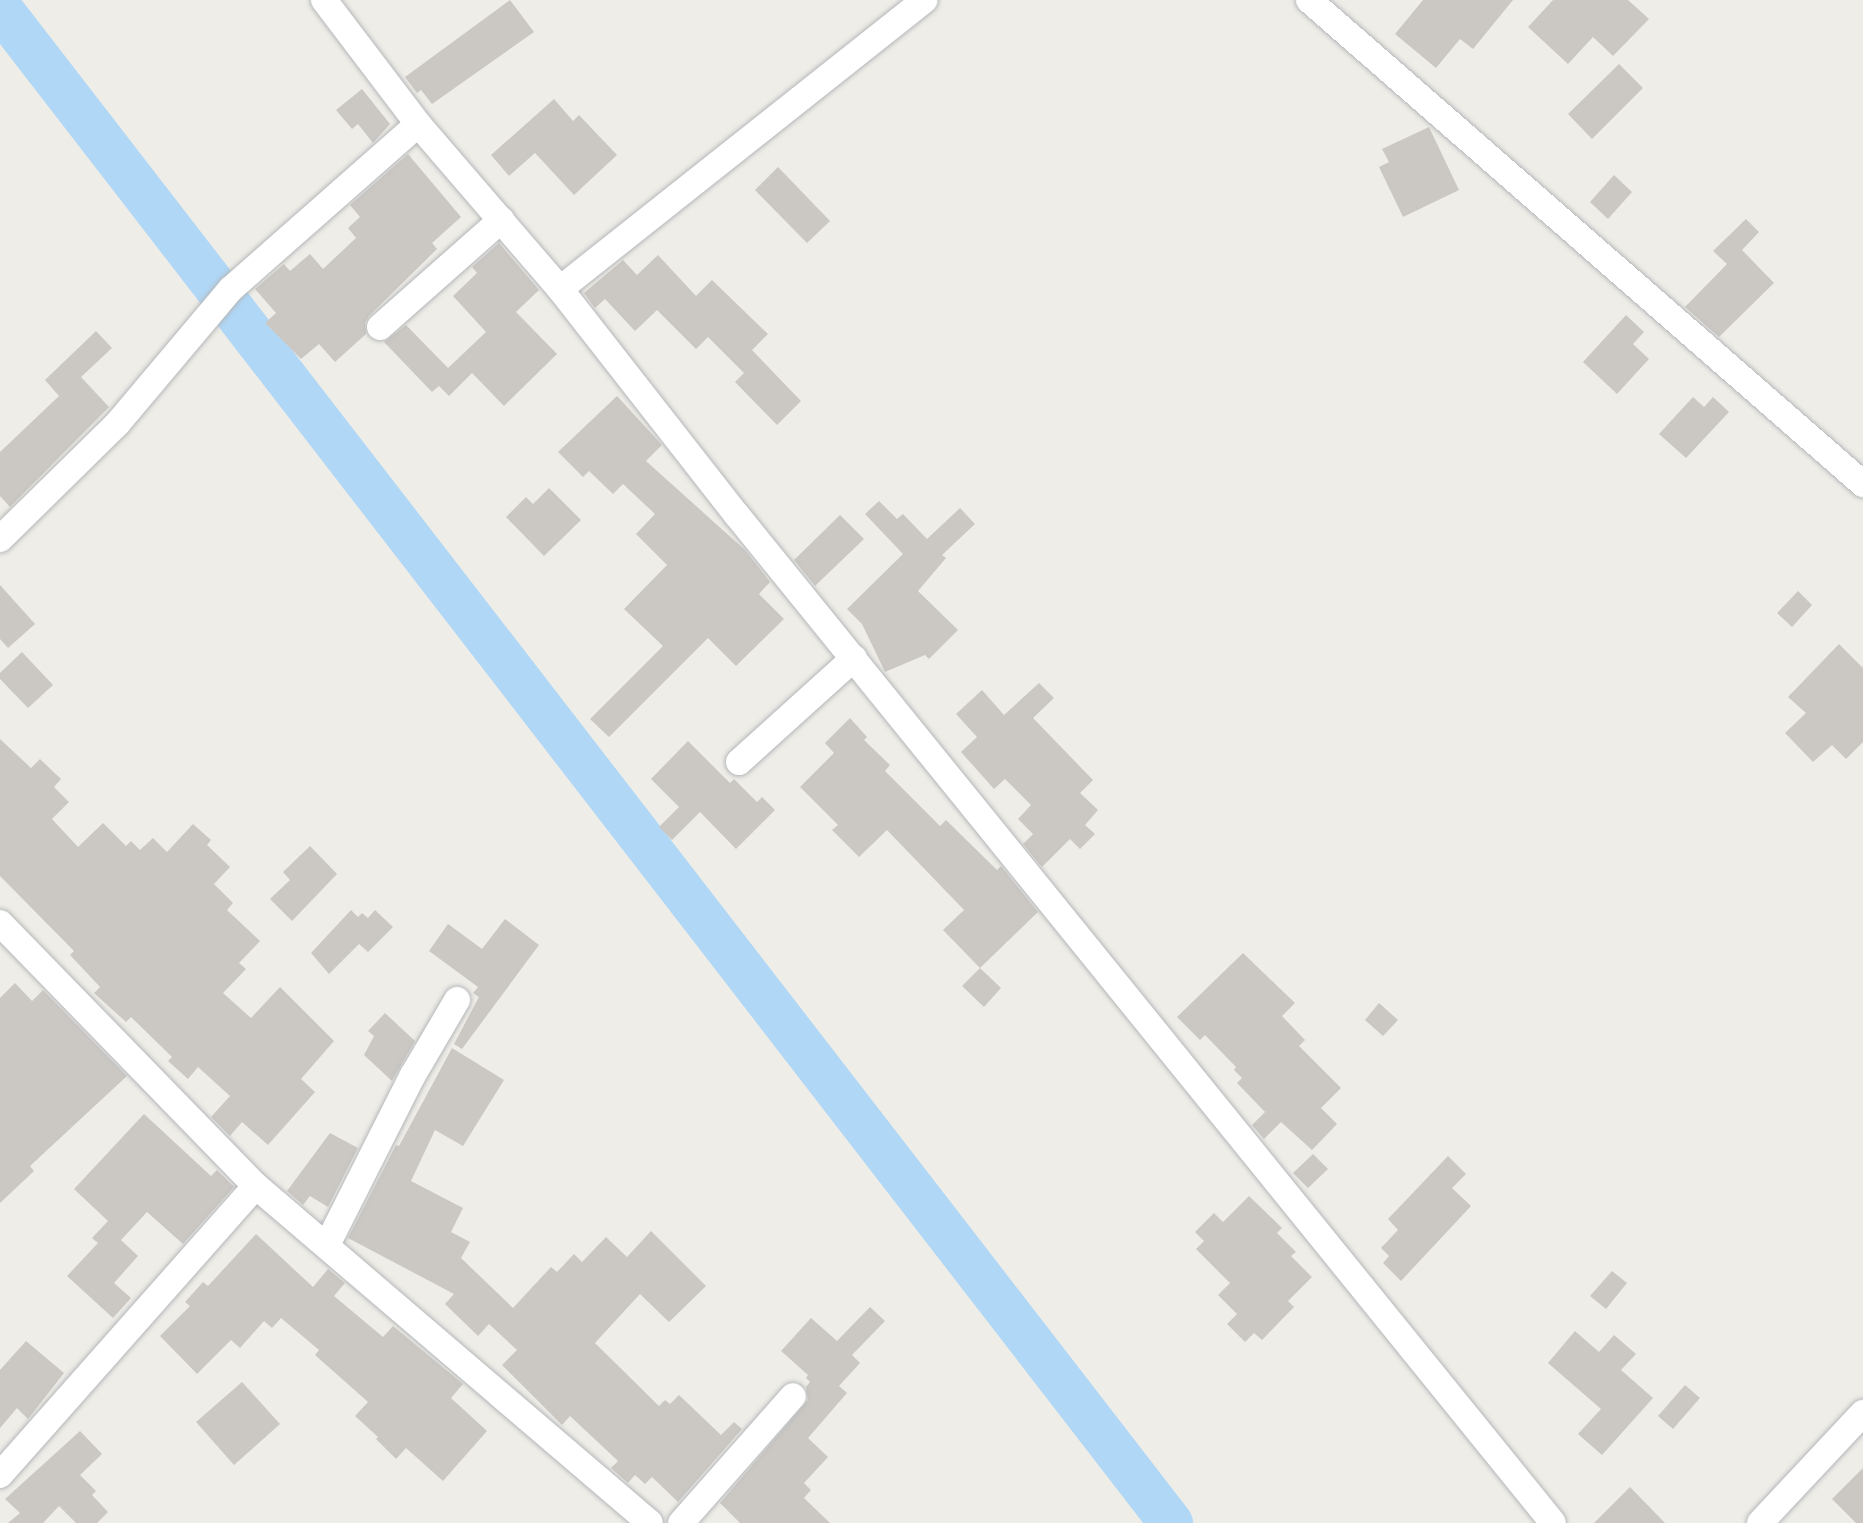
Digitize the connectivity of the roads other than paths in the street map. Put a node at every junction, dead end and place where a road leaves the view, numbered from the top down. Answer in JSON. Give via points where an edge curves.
{"nodes":[{"id":1,"x":324,"y":0,"type":"edge"},
{"id":2,"x":924,"y":0,"type":"edge"},
{"id":3,"x":1309,"y":0,"type":"edge"},
{"id":4,"x":418,"y":124,"type":"junction"},
{"id":5,"x":501,"y":220,"type":"junction"},
{"id":6,"x":560,"y":289,"type":"junction"},
{"id":7,"x":380,"y":327,"type":"dead end"},
{"id":8,"x":1863,"y":484,"type":"edge"},
{"id":9,"x":0,"y":539,"type":"edge"},
{"id":10,"x":854,"y":658,"type":"junction"},
{"id":11,"x":739,"y":762,"type":"dead end"},
{"id":12,"x":0,"y":923,"type":"edge"},
{"id":13,"x":457,"y":1000,"type":"dead end"},
{"id":14,"x":256,"y":1186,"type":"junction"},
{"id":15,"x":327,"y":1245,"type":"junction"},
{"id":16,"x":793,"y":1396,"type":"dead end"},
{"id":17,"x":1863,"y":1413,"type":"edge"},
{"id":18,"x":0,"y":1475,"type":"edge"},
{"id":19,"x":650,"y":1523,"type":"edge"},
{"id":20,"x":681,"y":1523,"type":"edge"},
{"id":21,"x":1553,"y":1523,"type":"edge"},
{"id":22,"x":1760,"y":1523,"type":"edge"}],
"edges":[{"from":1,"to":4,"type":"street"},
{"from":2,"to":6,"type":"street"},
{"from":3,"to":8,"type":"street"},
{"from":4,"to":5,"type":"street"},
{"from":4,"to":9,"type":"street","via":[[231,289],[118,423]]},
{"from":5,"to":6,"type":"street"},
{"from":5,"to":7,"type":"street"},
{"from":6,"to":10,"type":"street"},
{"from":10,"to":11,"type":"street"},
{"from":10,"to":21,"type":"street"},
{"from":12,"to":14,"type":"street"},
{"from":13,"to":15,"type":"street"},
{"from":14,"to":15,"type":"street"},
{"from":14,"to":18,"type":"street"},
{"from":15,"to":19,"type":"street"},
{"from":16,"to":20,"type":"street"},
{"from":17,"to":22,"type":"street"}]}
